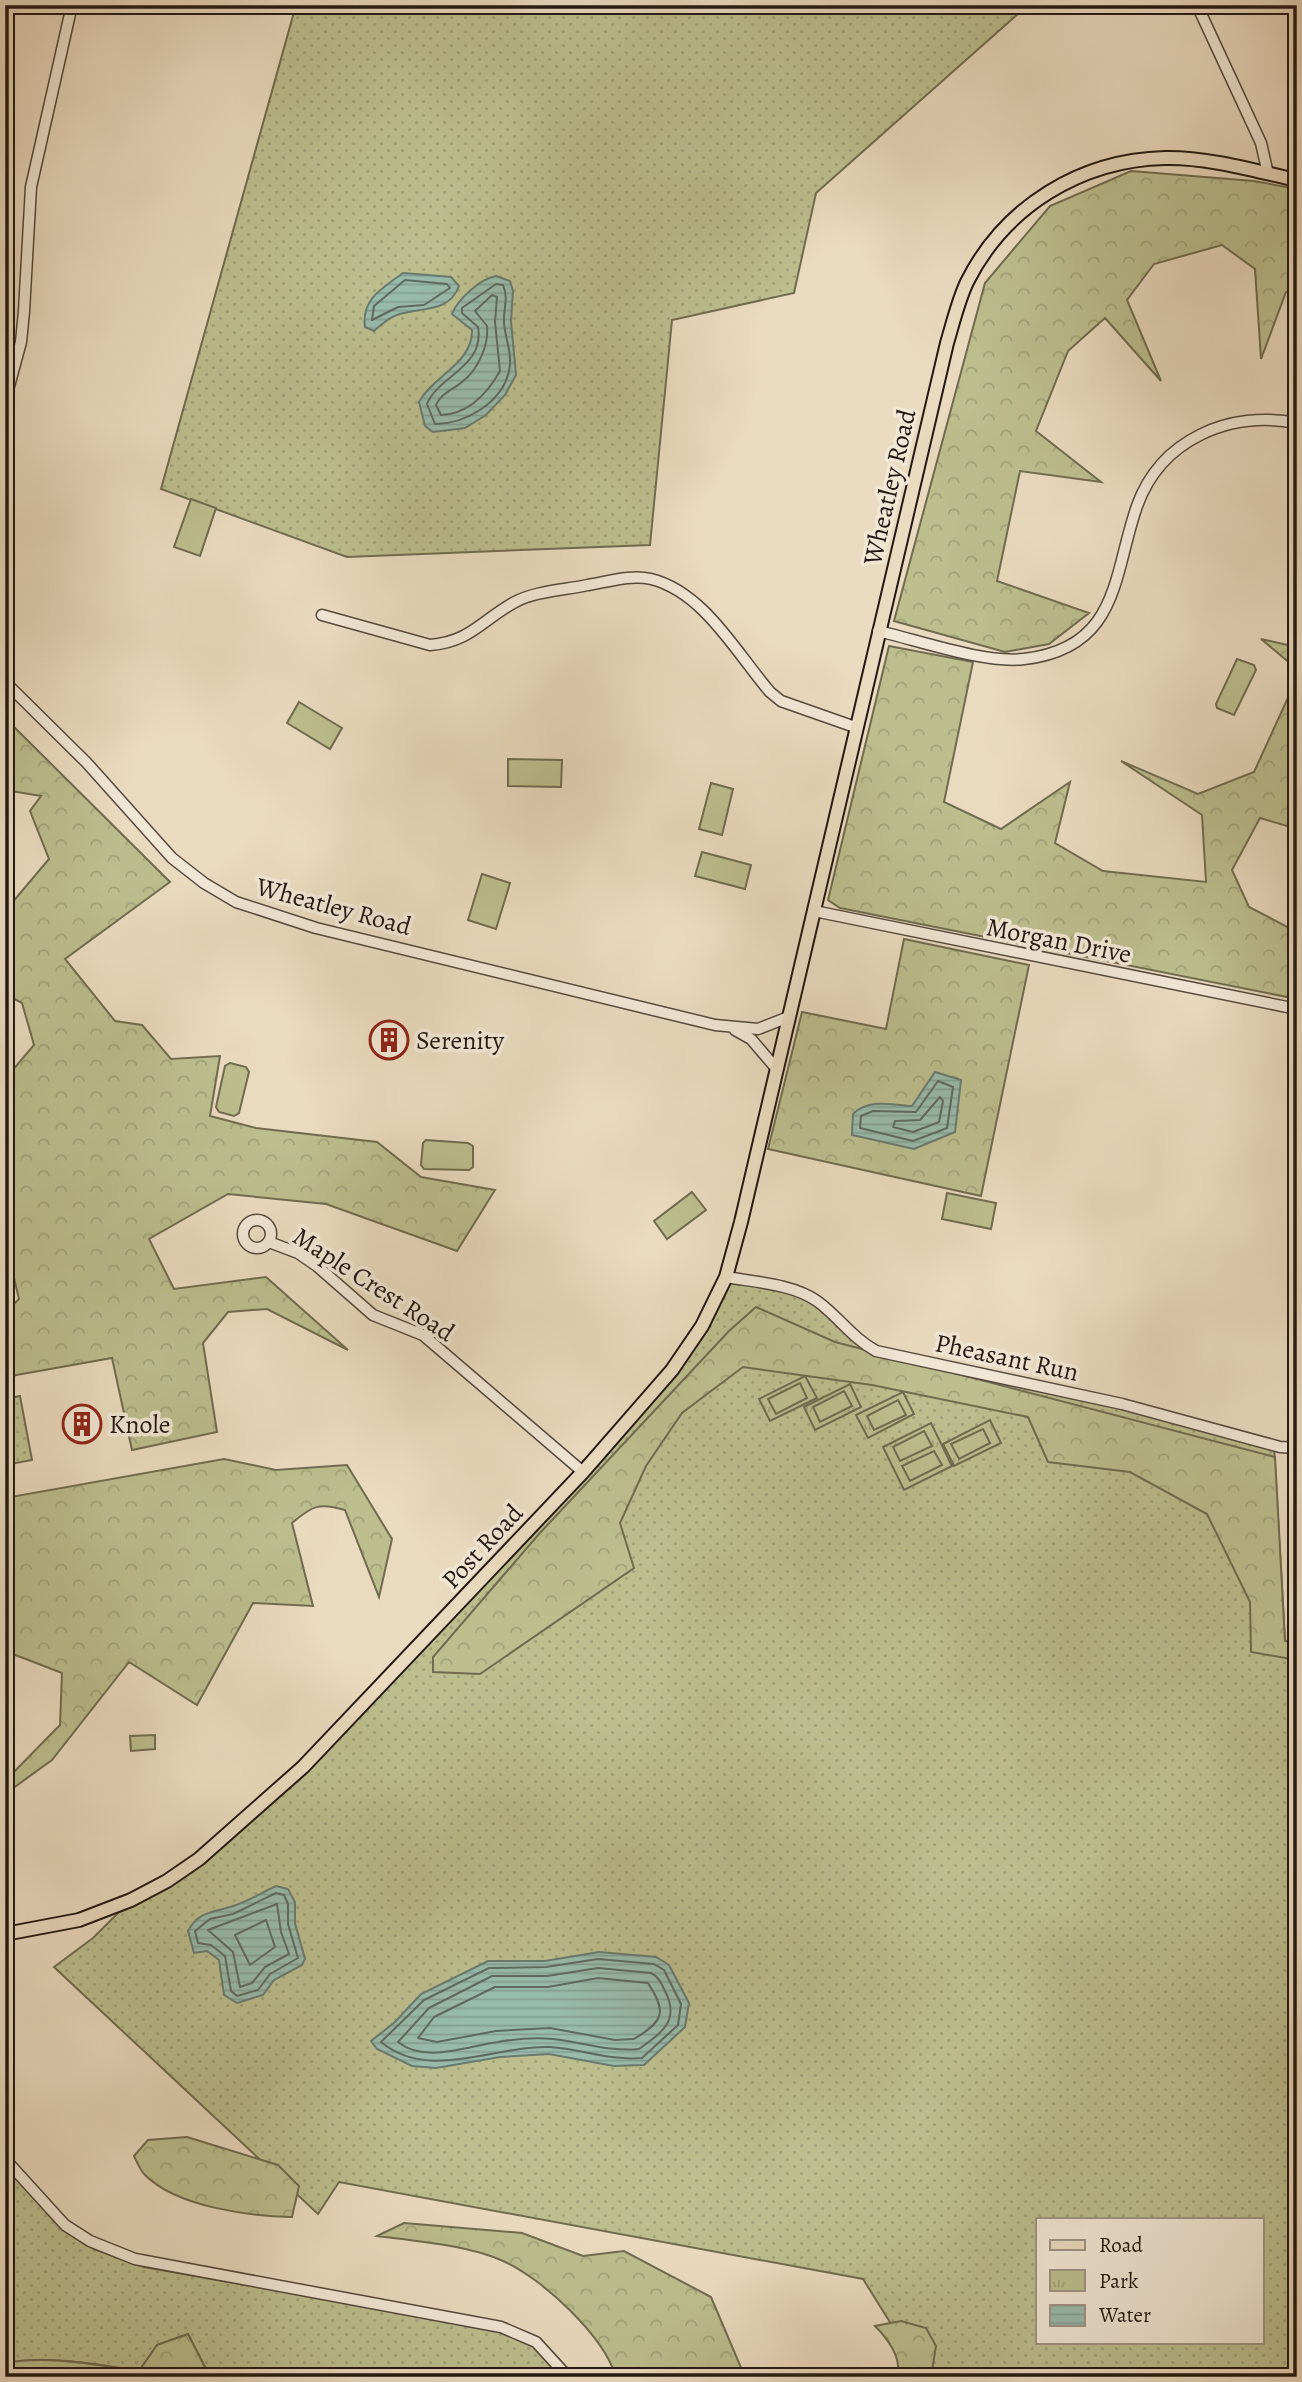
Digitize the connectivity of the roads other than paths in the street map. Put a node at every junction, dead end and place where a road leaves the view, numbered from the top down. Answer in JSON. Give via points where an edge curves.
{"nodes":[{"id":1,"x":72,"y":5,"type":"edge"},
{"id":2,"x":1197,"y":5,"type":"edge"},
{"id":3,"x":1268,"y":174,"type":"junction"},
{"id":4,"x":1297,"y":180,"type":"edge"},
{"id":5,"x":5,"y":401,"type":"edge"},
{"id":6,"x":1297,"y":423,"type":"edge"},
{"id":7,"x":322,"y":615,"type":"dead end"},
{"id":8,"x":878,"y":631,"type":"junction"},
{"id":9,"x":5,"y":682,"type":"edge"},
{"id":10,"x":855,"y":727,"type":"junction"},
{"id":11,"x":814,"y":911,"type":"junction"},
{"id":12,"x":1297,"y":1009,"type":"edge"},
{"id":13,"x":786,"y":1018,"type":"junction"},
{"id":14,"x":732,"y":1028,"type":"junction"},
{"id":15,"x":775,"y":1067,"type":"junction"},
{"id":16,"x":269,"y":1242,"type":"dead end"},
{"id":17,"x":726,"y":1277,"type":"junction"},
{"id":18,"x":1297,"y":1448,"type":"edge"},
{"id":19,"x":583,"y":1472,"type":"junction"},
{"id":20,"x":5,"y":1934,"type":"edge"},
{"id":21,"x":5,"y":2159,"type":"edge"},
{"id":22,"x":568,"y":2377,"type":"edge"}],
"edges":[{"from":1,"to":5,"type":"street","via":[[31,187],[23,322]]},
{"from":2,"to":3,"type":"street","via":[[1261,142]]},
{"from":3,"to":4,"type":"main road","name":"Wheatley Road"},
{"from":3,"to":8,"type":"main road","name":"Wheatley Road","via":[[1167,158],[1110,165],[1058,186],[1034,201],[999,234],[966,284],[955,316]]},
{"from":6,"to":8,"type":"street","via":[[1254,418],[1234,421],[1195,439],[1165,461],[1137,507],[1119,579],[1107,606],[1085,633],[1057,651],[1004,660]]},
{"from":7,"to":10,"type":"street","via":[[430,645],[444,644],[467,637],[515,602],[533,595],[650,578],[703,611],[782,701]]},
{"from":8,"to":10,"type":"main road","name":"Wheatley Road"},
{"from":9,"to":14,"type":"street","name":"Wheatley Road","via":[[172,858],[236,902],[316,928]]},
{"from":10,"to":11,"type":"main road","name":"Wheatley Road"},
{"from":11,"to":12,"type":"street","name":"Morgan Drive"},
{"from":11,"to":13,"type":"main road","name":"Wheatley Road"},
{"from":13,"to":14,"type":"street","name":"Wheatley Road","via":[[758,1028]]},
{"from":13,"to":15,"type":"main road","name":"Post Road"},
{"from":14,"to":15,"type":"street","name":"Wheatley Road","via":[[767,1053]]},
{"from":15,"to":17,"type":"main road","name":"Post Road"},
{"from":16,"to":19,"type":"street","name":"Maple Crest Road","via":[[317,1266],[373,1315],[423,1335]]},
{"from":17,"to":18,"type":"street","name":"Pheasant Run","via":[[813,1298],[861,1343],[876,1351],[1122,1404]]},
{"from":17,"to":19,"type":"main road","name":"Post Road","via":[[702,1326],[672,1370]]},
{"from":19,"to":20,"type":"main road","name":"Post Road","via":[[335,1736],[199,1860],[167,1881],[96,1914]]},
{"from":21,"to":22,"type":"street","via":[[55,2216],[90,2241],[135,2259],[501,2327],[536,2342]]}]}
